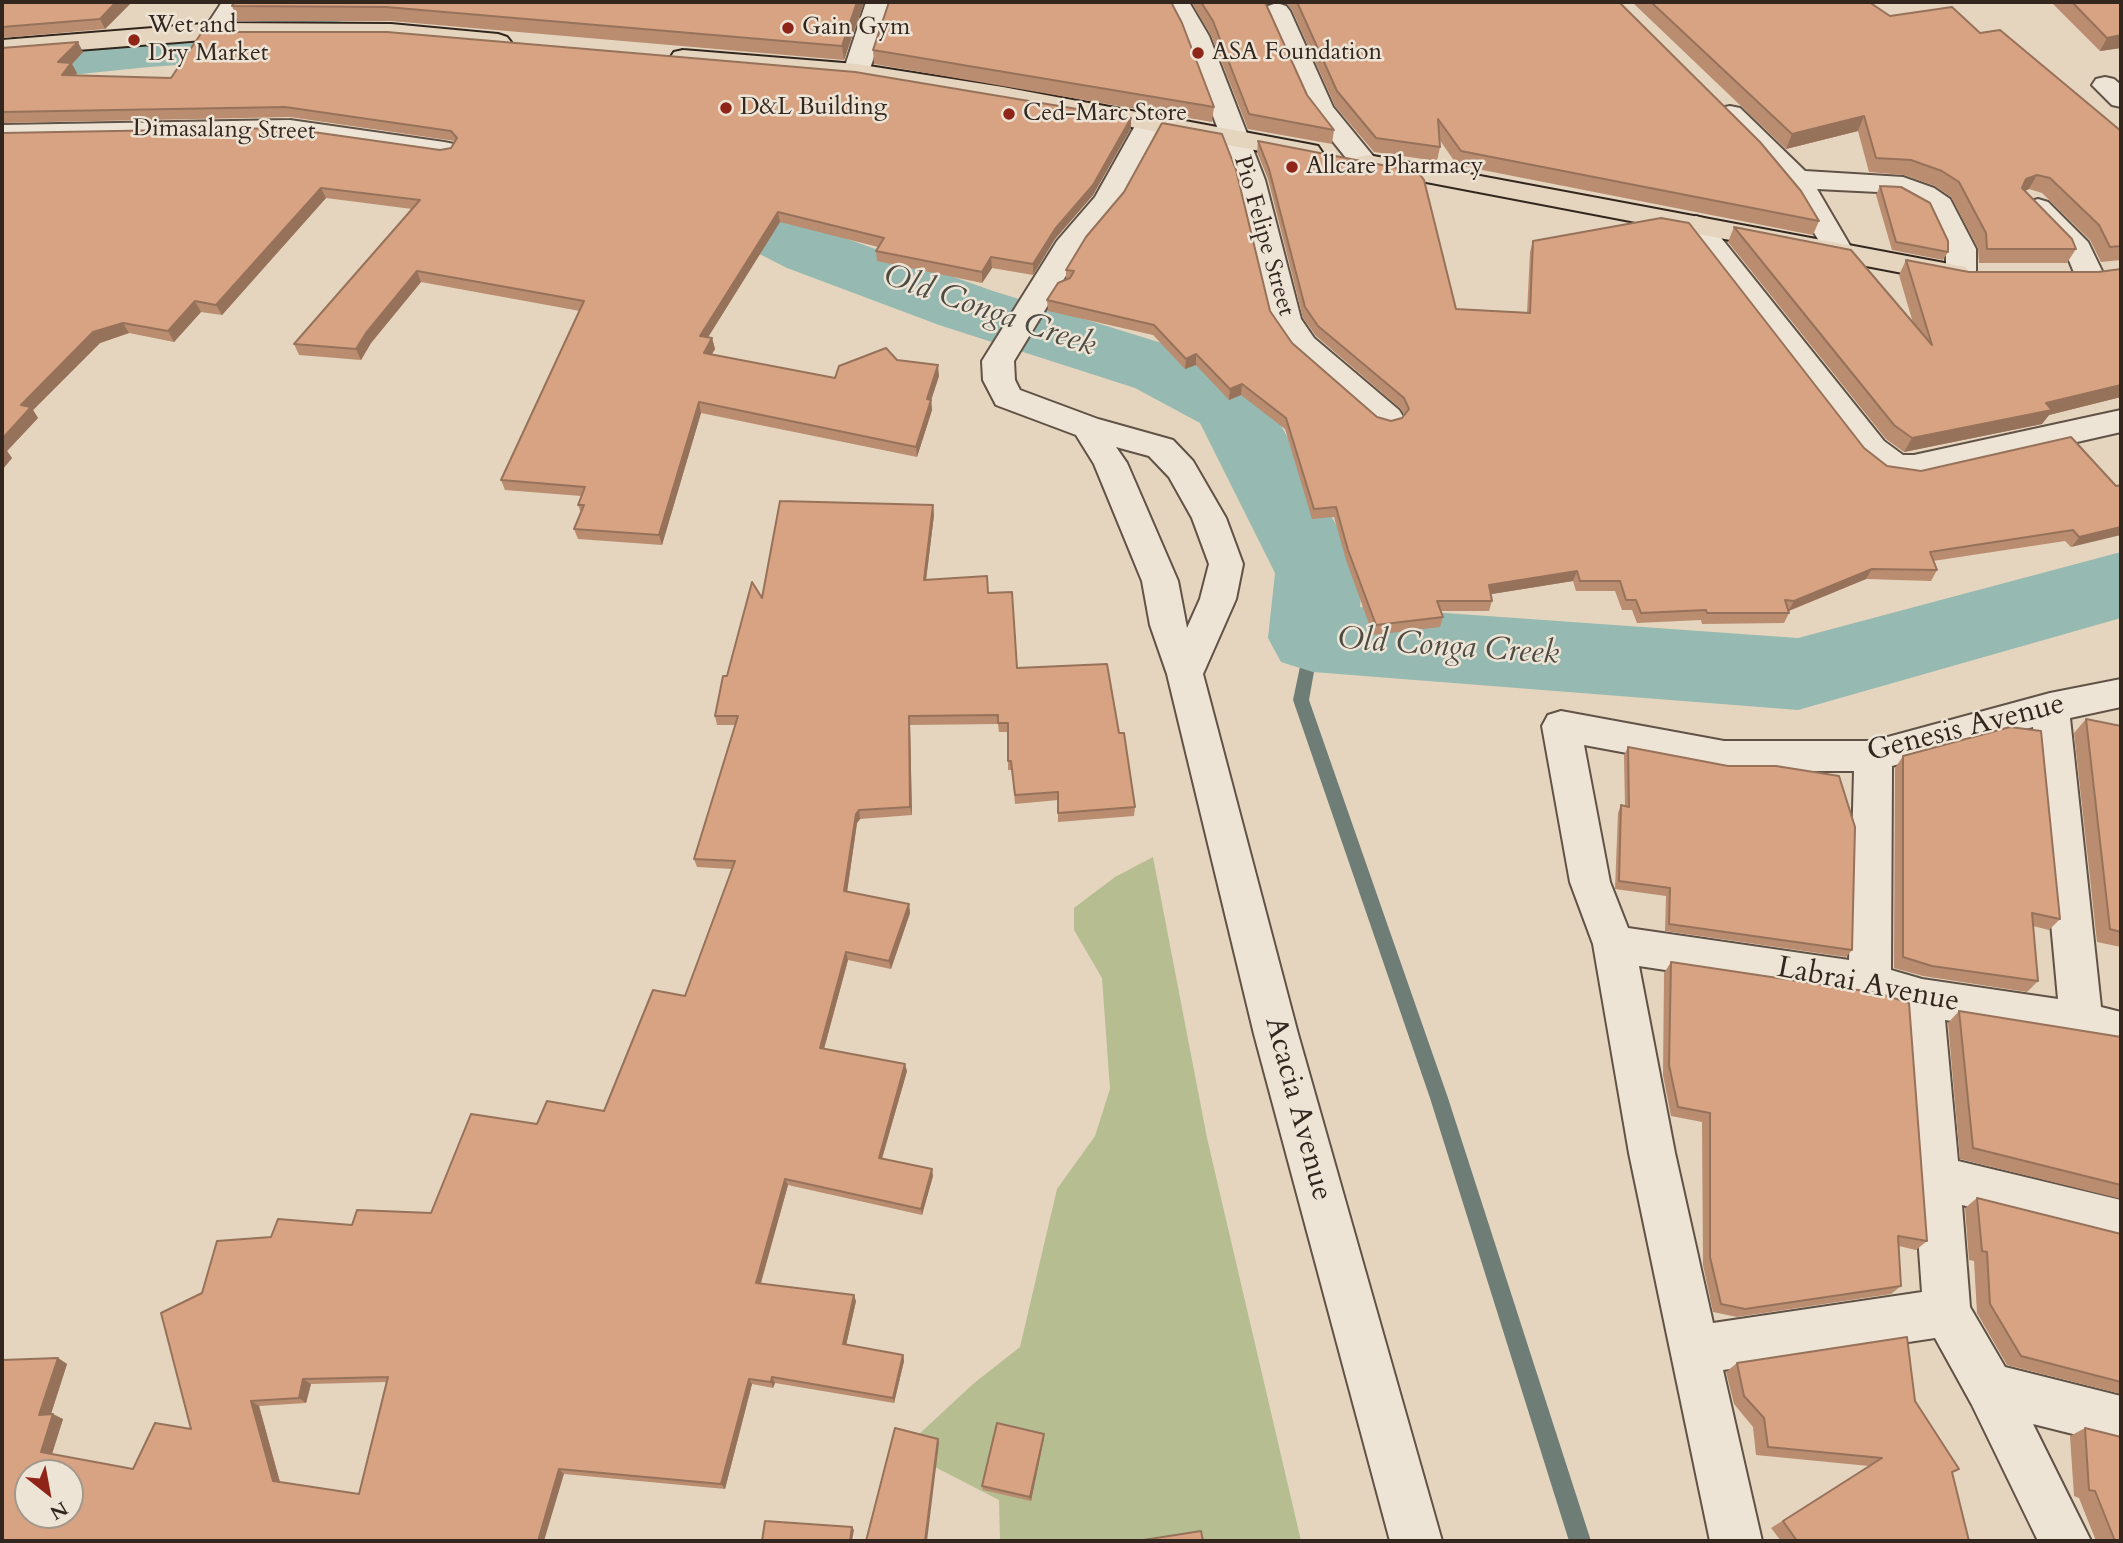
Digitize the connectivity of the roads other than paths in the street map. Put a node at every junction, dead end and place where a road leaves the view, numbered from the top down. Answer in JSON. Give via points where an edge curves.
{"nodes":[{"id":1,"x":234,"y":2,"type":"edge"},
{"id":2,"x":878,"y":2,"type":"edge"},
{"id":3,"x":1177,"y":2,"type":"edge"},
{"id":4,"x":1277,"y":11,"type":"dead end"},
{"id":5,"x":216,"y":31,"type":"junction"},
{"id":6,"x":523,"y":44,"type":"edge"},
{"id":7,"x":2,"y":48,"type":"edge"},
{"id":8,"x":656,"y":55,"type":"edge"},
{"id":9,"x":856,"y":72,"type":"junction"},
{"id":10,"x":1709,"y":94,"type":"edge"},
{"id":11,"x":1151,"y":121,"type":"junction"},
{"id":12,"x":2,"y":133,"type":"edge"},
{"id":13,"x":1233,"y":138,"type":"junction"},
{"id":14,"x":444,"y":150,"type":"edge"},
{"id":15,"x":1364,"y":162,"type":"junction"},
{"id":16,"x":1797,"y":179,"type":"junction"},
{"id":17,"x":2030,"y":201,"type":"edge"},
{"id":18,"x":1696,"y":225,"type":"junction"},
{"id":19,"x":1840,"y":254,"type":"junction"},
{"id":20,"x":2121,"y":271,"type":"edge"},
{"id":21,"x":1974,"y":275,"type":"joint"},
{"id":22,"x":2076,"y":275,"type":"joint"},
{"id":23,"x":1388,"y":418,"type":"edge"},
{"id":24,"x":2121,"y":421,"type":"edge"},
{"id":25,"x":1087,"y":427,"type":"junction"},
{"id":26,"x":1185,"y":674,"type":"junction"},
{"id":27,"x":2121,"y":693,"type":"edge"},
{"id":28,"x":2050,"y":708,"type":"junction"},
{"id":29,"x":1873,"y":756,"type":"junction"},
{"id":30,"x":1614,"y":944,"type":"junction"},
{"id":31,"x":1870,"y":982,"type":"junction"},
{"id":32,"x":1922,"y":998,"type":"junction"},
{"id":33,"x":2081,"y":1022,"type":"junction"},
{"id":34,"x":2121,"y":1031,"type":"edge"},
{"id":35,"x":1935,"y":1177,"type":"junction"},
{"id":36,"x":2121,"y":1222,"type":"edge"},
{"id":37,"x":1947,"y":1312,"type":"junction"},
{"id":38,"x":1693,"y":1350,"type":"junction"},
{"id":39,"x":1989,"y":1388,"type":"junction"},
{"id":40,"x":2121,"y":1421,"type":"edge"},
{"id":41,"x":1416,"y":1541,"type":"edge"},
{"id":42,"x":1736,"y":1541,"type":"edge"},
{"id":43,"x":2065,"y":1541,"type":"edge"}],
"edges":[{"from":1,"to":5,"type":"street"},
{"from":2,"to":9,"type":"street"},
{"from":3,"to":13,"type":"street","name":"Pio Felipe Street","via":[[1196,36]]},
{"from":4,"to":15,"type":"street","via":[[1320,109]]},
{"from":5,"to":6,"type":"main road","via":[[391,32]]},
{"from":5,"to":7,"type":"main road"},
{"from":8,"to":9,"type":"main road"},
{"from":9,"to":11,"type":"main road"},
{"from":10,"to":16,"type":"street"},
{"from":11,"to":13,"type":"main road"},
{"from":11,"to":25,"type":"street","via":[[1107,201],[1072,241],[998,361],[999,380],[1007,397]]},
{"from":12,"to":14,"type":"street","name":"Dimasalang Street","via":[[290,128]]},
{"from":13,"to":15,"type":"main road"},
{"from":13,"to":23,"type":"street","name":"Pio Felipe Street","via":[[1251,180],[1286,320],[1303,345]]},
{"from":15,"to":18,"type":"main road"},
{"from":16,"to":19,"type":"street"},
{"from":16,"to":21,"type":"street","via":[[1903,185],[1924,194],[1940,205]]},
{"from":17,"to":22,"type":"street","via":[[2078,248]]},
{"from":18,"to":19,"type":"main road"},
{"from":18,"to":24,"type":"street","via":[[1872,449],[1895,466],[1913,467]]},
{"from":19,"to":21,"type":"main road"},
{"from":20,"to":22,"type":"main road"},
{"from":25,"to":26,"type":"street","name":"Acacia Avenue","via":[[1110,463],[1160,581],[1168,625]]},
{"from":25,"to":26,"type":"street","via":[[1161,448],[1181,469],[1209,518],[1226,564],[1218,599]]},
{"from":26,"to":41,"type":"street","name":"Acacia Avenue","via":[[1276,1034]]},
{"from":27,"to":28,"type":"street","name":"Genesis Avenue"},
{"from":28,"to":29,"type":"street","name":"Genesis Avenue"},
{"from":28,"to":33,"type":"street"},
{"from":29,"to":30,"type":"street","name":"Genesis Avenue","via":[[1724,756],[1561,726],[1590,882]]},
{"from":29,"to":31,"type":"street"},
{"from":30,"to":31,"type":"street","name":"Labrai Avenue"},
{"from":30,"to":38,"type":"street"},
{"from":31,"to":32,"type":"street","name":"Labrai Avenue"},
{"from":32,"to":33,"type":"street","name":"Labrai Avenue"},
{"from":32,"to":35,"type":"street"},
{"from":33,"to":34,"type":"street","name":"Labrai Avenue"},
{"from":35,"to":36,"type":"street"},
{"from":35,"to":37,"type":"street"},
{"from":37,"to":38,"type":"street"},
{"from":37,"to":39,"type":"street"},
{"from":38,"to":42,"type":"street"},
{"from":39,"to":40,"type":"street"},
{"from":39,"to":43,"type":"street"}]}
